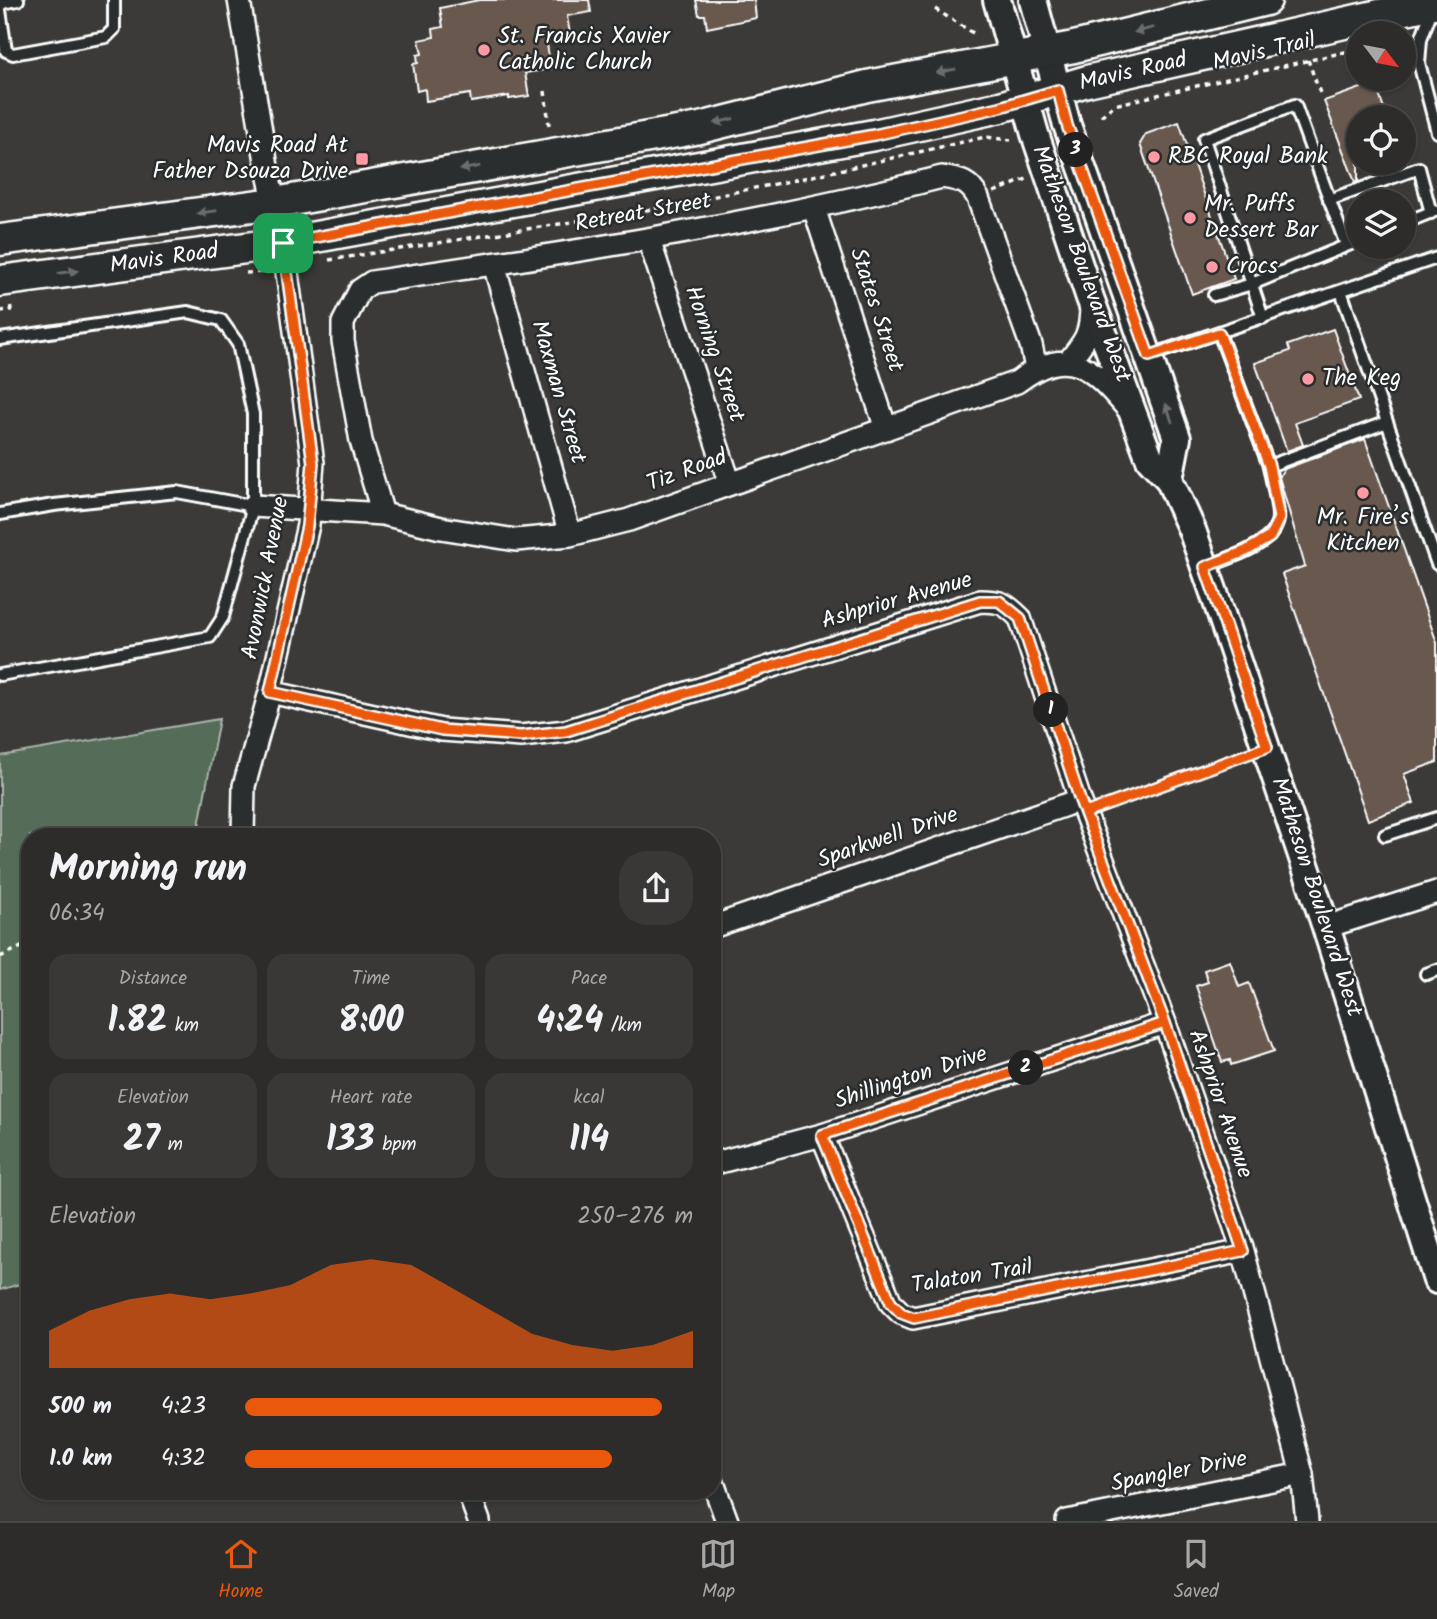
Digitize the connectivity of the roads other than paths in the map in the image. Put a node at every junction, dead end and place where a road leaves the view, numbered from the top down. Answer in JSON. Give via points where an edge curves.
{"nodes":[{"id":1,"x":18,"y":0,"type":"edge"},
{"id":2,"x":114,"y":0,"type":"edge"},
{"id":3,"x":239,"y":0,"type":"edge"},
{"id":4,"x":997,"y":0,"type":"edge"},
{"id":5,"x":1033,"y":0,"type":"edge"},
{"id":6,"x":1266,"y":0,"type":"edge"},
{"id":7,"x":1436,"y":2,"type":"edge"},
{"id":8,"x":0,"y":9,"type":"edge"},
{"id":9,"x":1048,"y":52,"type":"junction"},
{"id":10,"x":1013,"y":58,"type":"junction"},
{"id":11,"x":1416,"y":60,"type":"edge"},
{"id":12,"x":1419,"y":63,"type":"junction"},
{"id":13,"x":1058,"y":90,"type":"junction"},
{"id":14,"x":1025,"y":100,"type":"junction"},
{"id":15,"x":1437,"y":132,"type":"edge"},
{"id":16,"x":1329,"y":200,"type":"junction"},
{"id":17,"x":275,"y":203,"type":"junction"},
{"id":18,"x":814,"y":208,"type":"junction"},
{"id":19,"x":1434,"y":211,"type":"edge"},
{"id":20,"x":1416,"y":218,"type":"edge"},
{"id":21,"x":0,"y":240,"type":"edge"},
{"id":22,"x":649,"y":240,"type":"junction"},
{"id":23,"x":283,"y":243,"type":"junction"},
{"id":24,"x":1346,"y":246,"type":"joint"},
{"id":25,"x":1437,"y":258,"type":"edge"},
{"id":26,"x":494,"y":264,"type":"junction"},
{"id":27,"x":1252,"y":284,"type":"junction"},
{"id":28,"x":5,"y":291,"type":"edge"},
{"id":29,"x":1341,"y":291,"type":"junction"},
{"id":30,"x":1214,"y":295,"type":"dead end"},
{"id":31,"x":1090,"y":298,"type":"junction"},
{"id":32,"x":1263,"y":318,"type":"junction"},
{"id":33,"x":1219,"y":333,"type":"junction"},
{"id":34,"x":0,"y":339,"type":"edge"},
{"id":35,"x":1149,"y":356,"type":"junction"},
{"id":36,"x":1068,"y":362,"type":"junction"},
{"id":37,"x":1036,"y":368,"type":"junction"},
{"id":38,"x":1136,"y":418,"type":"junction"},
{"id":39,"x":1387,"y":422,"type":"junction"},
{"id":40,"x":886,"y":429,"type":"junction"},
{"id":41,"x":1269,"y":466,"type":"junction"},
{"id":42,"x":1169,"y":479,"type":"junction"},
{"id":43,"x":730,"y":484,"type":"junction"},
{"id":44,"x":253,"y":506,"type":"junction"},
{"id":45,"x":308,"y":510,"type":"junction"},
{"id":46,"x":0,"y":514,"type":"edge"},
{"id":47,"x":383,"y":514,"type":"junction"},
{"id":48,"x":570,"y":535,"type":"junction"},
{"id":49,"x":1437,"y":564,"type":"edge"},
{"id":50,"x":1205,"y":567,"type":"junction"},
{"id":51,"x":0,"y":675,"type":"edge"},
{"id":52,"x":270,"y":692,"type":"junction"},
{"id":53,"x":1083,"y":806,"type":"junction"},
{"id":54,"x":1437,"y":818,"type":"edge"},
{"id":55,"x":243,"y":828,"type":"edge"},
{"id":56,"x":1385,"y":835,"type":"dead end"},
{"id":57,"x":1437,"y":892,"type":"edge"},
{"id":58,"x":721,"y":924,"type":"edge"},
{"id":59,"x":1326,"y":927,"type":"junction"},
{"id":60,"x":1165,"y":1023,"type":"junction"},
{"id":61,"x":822,"y":1135,"type":"junction"},
{"id":62,"x":721,"y":1162,"type":"edge"},
{"id":63,"x":1243,"y":1251,"type":"junction"},
{"id":64,"x":1437,"y":1280,"type":"edge"},
{"id":65,"x":1302,"y":1474,"type":"junction"},
{"id":66,"x":471,"y":1500,"type":"edge"},
{"id":67,"x":719,"y":1500,"type":"edge"},
{"id":68,"x":479,"y":1521,"type":"edge"},
{"id":69,"x":727,"y":1521,"type":"edge"},
{"id":70,"x":1067,"y":1521,"type":"edge"},
{"id":71,"x":1307,"y":1521,"type":"edge"}],
"edges":[{"from":1,"to":8,"type":"lane","via":[[2,3]]},
{"from":2,"to":8,"type":"lane","via":[[114,29],[106,37],[13,54],[6,51]]},
{"from":3,"to":17,"type":"street","name":"Avonwick Avenue"},
{"from":4,"to":10,"type":"street","name":"Matheson Boulevard West"},
{"from":5,"to":9,"type":"street","name":"Matheson Boulevard West"},
{"from":6,"to":9,"type":"main road","name":"Mavis Road","one_way":true},
{"from":7,"to":12,"type":"lane","via":[[1421,39]]},
{"from":7,"to":13,"type":"main road","name":"Mavis Road","via":[[1367,22]]},
{"from":9,"to":10,"type":"main road","name":"Mavis Road"},
{"from":9,"to":13,"type":"street","name":"Matheson Boulevard West"},
{"from":10,"to":14,"type":"street","name":"Matheson Boulevard West"},
{"from":10,"to":17,"type":"main road","name":"Mavis Road","one_way":true,"via":[[867,86],[700,128]]},
{"from":11,"to":12,"type":"lane"},
{"from":12,"to":15,"type":"lane"},
{"from":13,"to":14,"type":"main road","name":"Mavis Road"},
{"from":13,"to":35,"type":"street","name":"Matheson Boulevard West"},
{"from":14,"to":23,"type":"main road","name":"Mavis Road","via":[[874,135]]},
{"from":14,"to":31,"type":"street","name":"Matheson Boulevard West"},
{"from":16,"to":19,"type":"lane","via":[[1419,168]]},
{"from":16,"to":24,"type":"lane"},
{"from":16,"to":27,"type":"lane","via":[[1295,105],[1204,139]]},
{"from":17,"to":21,"type":"main road","name":"Mavis Road","one_way":true},
{"from":17,"to":23,"type":"street","name":"Avonwick Avenue"},
{"from":18,"to":22,"type":"street","name":"Retreat Street"},
{"from":18,"to":37,"type":"street","name":"Retreat Street","via":[[942,177],[971,185]]},
{"from":18,"to":40,"type":"street","name":"States Street"},
{"from":19,"to":20,"type":"lane"},
{"from":22,"to":26,"type":"street","name":"Retreat Street"},
{"from":22,"to":43,"type":"street","name":"Horning Street"},
{"from":28,"to":23,"type":"main road","name":"Mavis Road","one_way":true},
{"from":23,"to":45,"type":"street","name":"Avonwick Avenue","via":[[313,463]]},
{"from":24,"to":27,"type":"lane"},
{"from":25,"to":29,"type":"lane"},
{"from":26,"to":47,"type":"street","name":"Retreat Street","via":[[372,282],[360,290],[343,323],[361,441]]},
{"from":26,"to":48,"type":"street","name":"Maxman Street"},
{"from":27,"to":30,"type":"lane"},
{"from":27,"to":32,"type":"lane"},
{"from":29,"to":32,"type":"lane"},
{"from":29,"to":39,"type":"lane"},
{"from":31,"to":36,"type":"street","via":[[1087,340]]},
{"from":31,"to":38,"type":"street","name":"Matheson Boulevard West"},
{"from":32,"to":33,"type":"lane"},
{"from":33,"to":35,"type":"lane"},
{"from":33,"to":41,"type":"lane"},
{"from":34,"to":44,"type":"lane","via":[[188,312],[221,320],[238,344],[253,414]]},
{"from":42,"to":35,"type":"street","name":"Matheson Boulevard West","one_way":true,"via":[[1177,438]]},
{"from":36,"to":37,"type":"street","name":"Tiz Road"},
{"from":36,"to":38,"type":"street","via":[[1099,376]]},
{"from":37,"to":40,"type":"street","name":"Tiz Road","via":[[1017,382]]},
{"from":38,"to":42,"type":"street","name":"Matheson Boulevard West","via":[[1150,459]]},
{"from":39,"to":41,"type":"lane"},
{"from":39,"to":49,"type":"lane"},
{"from":40,"to":43,"type":"street","name":"Tiz Road"},
{"from":41,"to":50,"type":"lane","via":[[1279,518],[1270,537]]},
{"from":42,"to":50,"type":"street","name":"Matheson Boulevard West"},
{"from":43,"to":48,"type":"street","name":"Tiz Road","via":[[629,520]]},
{"from":44,"to":45,"type":"street","name":"Tiz Road"},
{"from":44,"to":46,"type":"lane","via":[[177,492]]},
{"from":44,"to":51,"type":"lane","via":[[223,617],[210,637]]},
{"from":45,"to":47,"type":"street","name":"Tiz Road"},
{"from":45,"to":52,"type":"street","name":"Avonwick Avenue"},
{"from":47,"to":48,"type":"street","name":"Tiz Road","via":[[516,540]]},
{"from":50,"to":59,"type":"street","name":"Matheson Boulevard West"},
{"from":52,"to":53,"type":"street","name":"Ashprior Avenue","via":[[442,730],[521,736],[566,731],[980,601],[999,601],[1020,618]]},
{"from":52,"to":55,"type":"street","name":"Avonwick Avenue","via":[[244,786]]},
{"from":53,"to":58,"type":"street","name":"Sparkwell Drive"},
{"from":53,"to":60,"type":"street","name":"Ashprior Avenue"},
{"from":54,"to":56,"type":"lane"},
{"from":57,"to":59,"type":"street"},
{"from":59,"to":64,"type":"street","name":"Matheson Boulevard West"},
{"from":60,"to":61,"type":"street","name":"Shillington Drive"},
{"from":60,"to":63,"type":"street","name":"Ashprior Avenue"},
{"from":61,"to":62,"type":"street","name":"Shillington Drive"},
{"from":61,"to":63,"type":"street","name":"Talaton Trail","via":[[891,1303],[914,1318]]},
{"from":63,"to":65,"type":"street","name":"Ashprior Avenue"},
{"from":65,"to":70,"type":"street","name":"Spangler Drive"},
{"from":65,"to":71,"type":"street","name":"Ashprior Avenue"},
{"from":66,"to":68,"type":"street"},
{"from":67,"to":69,"type":"street"}]}
